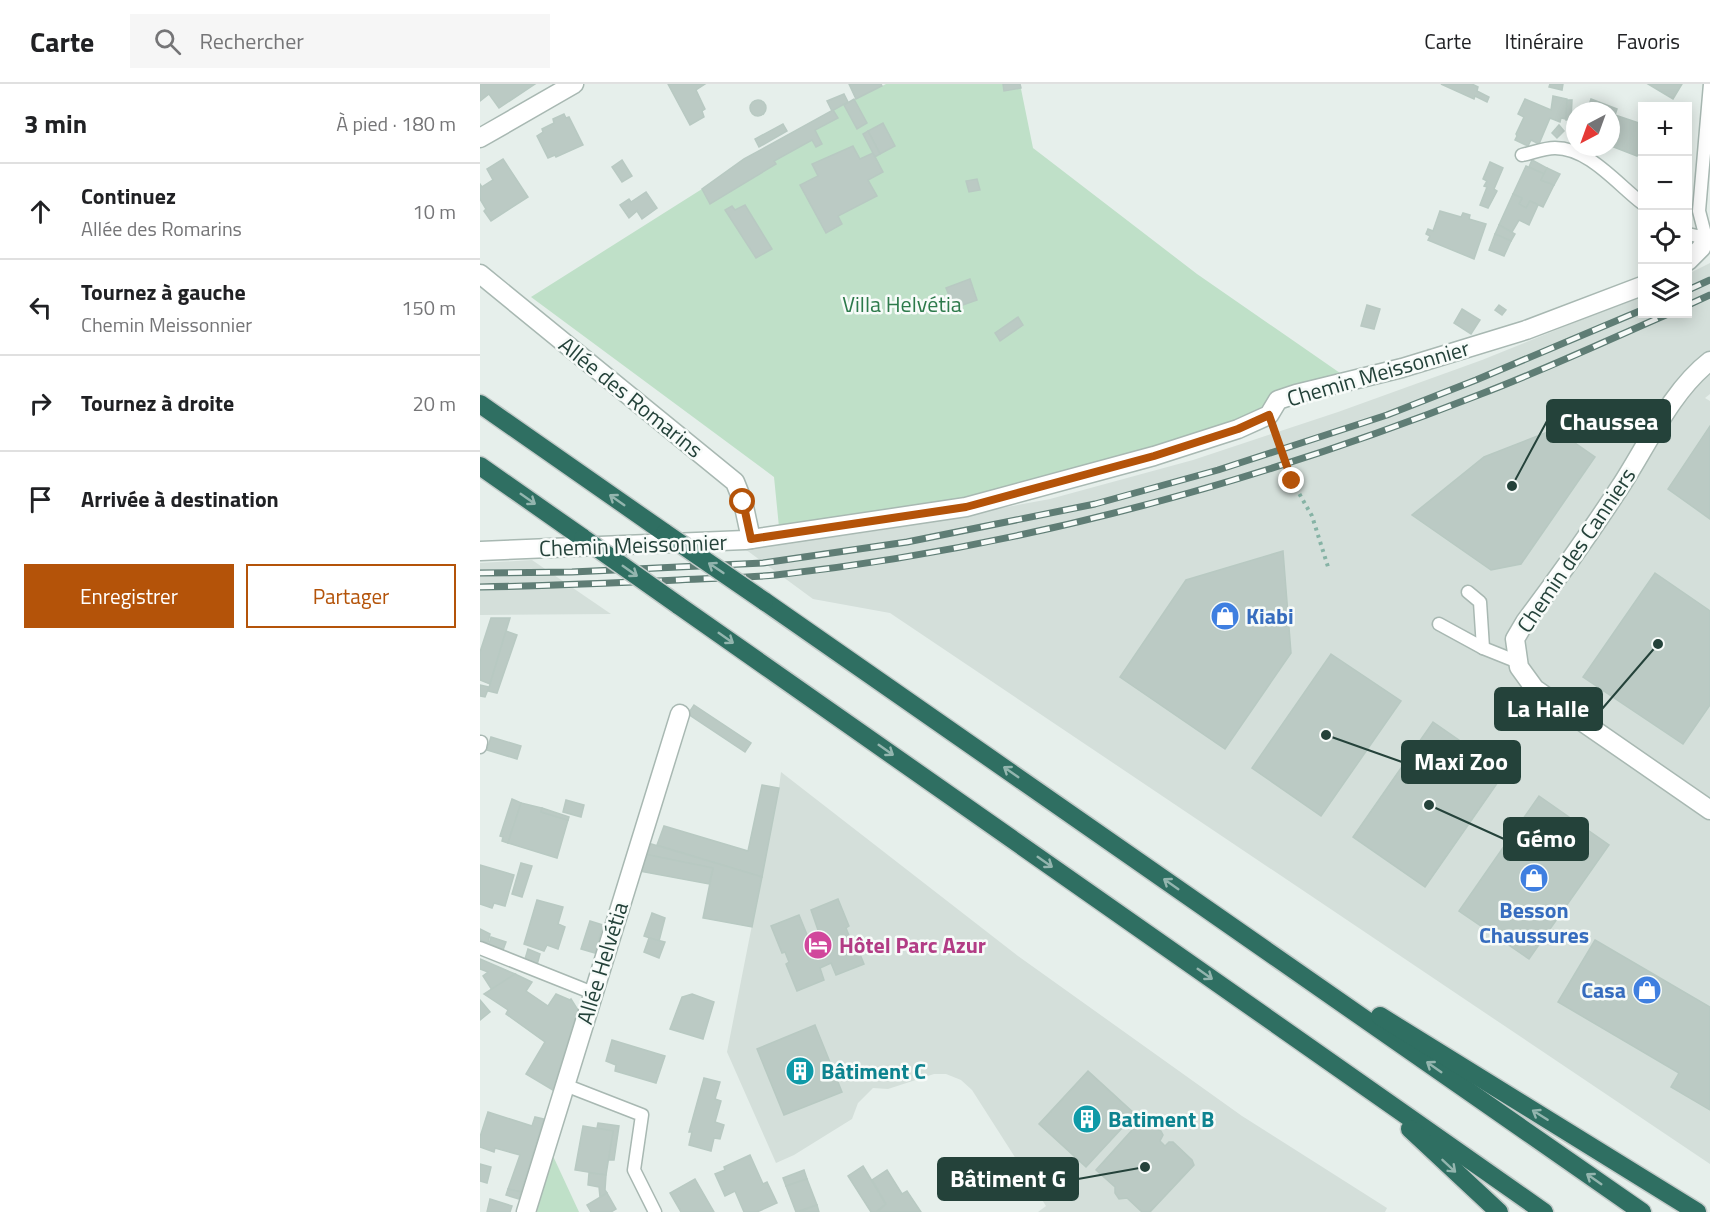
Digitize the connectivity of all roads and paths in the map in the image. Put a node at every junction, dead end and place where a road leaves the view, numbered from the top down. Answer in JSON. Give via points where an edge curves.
{"nodes":[{"id":1,"x":574,"y":84,"type":"edge"},
{"id":2,"x":1710,"y":84,"type":"edge"},
{"id":3,"x":480,"y":138,"type":"edge"},
{"id":4,"x":1522,"y":155,"type":"dead end"},
{"id":5,"x":1638,"y":200,"type":"edge"},
{"id":6,"x":1692,"y":235,"type":"edge"},
{"id":7,"x":1706,"y":238,"type":"junction"},
{"id":8,"x":1692,"y":257,"type":"edge"},
{"id":9,"x":480,"y":274,"type":"edge"},
{"id":10,"x":1638,"y":288,"type":"edge"},
{"id":11,"x":1710,"y":360,"type":"edge"},
{"id":12,"x":480,"y":404,"type":"edge"},
{"id":13,"x":1269,"y":415,"type":"junction"},
{"id":14,"x":480,"y":466,"type":"edge"},
{"id":15,"x":751,"y":539,"type":"junction"},
{"id":16,"x":480,"y":550,"type":"edge"},
{"id":17,"x":1329,"y":570,"type":"dead end"},
{"id":18,"x":1468,"y":591,"type":"dead end"},
{"id":19,"x":1439,"y":624,"type":"dead end"},
{"id":20,"x":1483,"y":648,"type":"junction"},
{"id":21,"x":1518,"y":662,"type":"junction"},
{"id":22,"x":680,"y":714,"type":"dead end"},
{"id":23,"x":1710,"y":810,"type":"edge"},
{"id":24,"x":1199,"y":904,"type":"junction"},
{"id":25,"x":480,"y":948,"type":"edge"},
{"id":26,"x":593,"y":993,"type":"junction"},
{"id":27,"x":1360,"y":1083,"type":"junction"},
{"id":28,"x":565,"y":1085,"type":"junction"},
{"id":29,"x":526,"y":1212,"type":"edge"},
{"id":30,"x":655,"y":1212,"type":"edge"},
{"id":31,"x":1500,"y":1212,"type":"edge"},
{"id":32,"x":1544,"y":1212,"type":"edge"},
{"id":33,"x":1642,"y":1212,"type":"edge"},
{"id":34,"x":1697,"y":1212,"type":"edge"}],
"edges":[{"from":1,"to":3,"type":"street"},
{"from":2,"to":7,"type":"lane","via":[[1699,211]]},
{"from":4,"to":5,"type":"lane","via":[[1555,148],[1570,151],[1588,159]]},
{"from":6,"to":7,"type":"lane"},
{"from":7,"to":8,"type":"street"},
{"from":9,"to":15,"type":"street","name":"Allée des Romarins","via":[[735,482]]},
{"from":10,"to":13,"type":"street","name":"Chemin Meissonnier","via":[[1526,330],[1278,400]]},
{"from":11,"to":21,"type":"street","name":"Chemin des Canniers","via":[[1677,397],[1621,486],[1525,622],[1515,639]]},
{"from":24,"to":12,"type":"highway","one_way":true,"bridge":true},
{"from":13,"to":15,"type":"street","name":"Chemin Meissonnier","via":[[1154,456],[966,507]]},
{"from":13,"to":17,"type":"path","bridge":true,"via":[[1292,481],[1312,516]]},
{"from":14,"to":27,"type":"highway","one_way":true,"bridge":true},
{"from":15,"to":16,"type":"street","name":"Chemin Meissonnier"},
{"from":18,"to":20,"type":"lane","via":[[1480,602]]},
{"from":19,"to":20,"type":"lane"},
{"from":20,"to":21,"type":"lane"},
{"from":21,"to":23,"type":"street","name":"Chemin des Canniers","via":[[1535,689]]},
{"from":22,"to":26,"type":"street","name":"Allée Helvétia"},
{"from":33,"to":24,"type":"highway","one_way":true},
{"from":34,"to":24,"type":"highway","one_way":true},
{"from":25,"to":26,"type":"lane"},
{"from":26,"to":28,"type":"street","name":"Allée Helvétia"},
{"from":27,"to":31,"type":"highway","one_way":true},
{"from":27,"to":32,"type":"highway"},
{"from":28,"to":29,"type":"street","name":"Allée Helvétia"},
{"from":28,"to":30,"type":"lane","via":[[642,1115],[634,1170]]}]}
